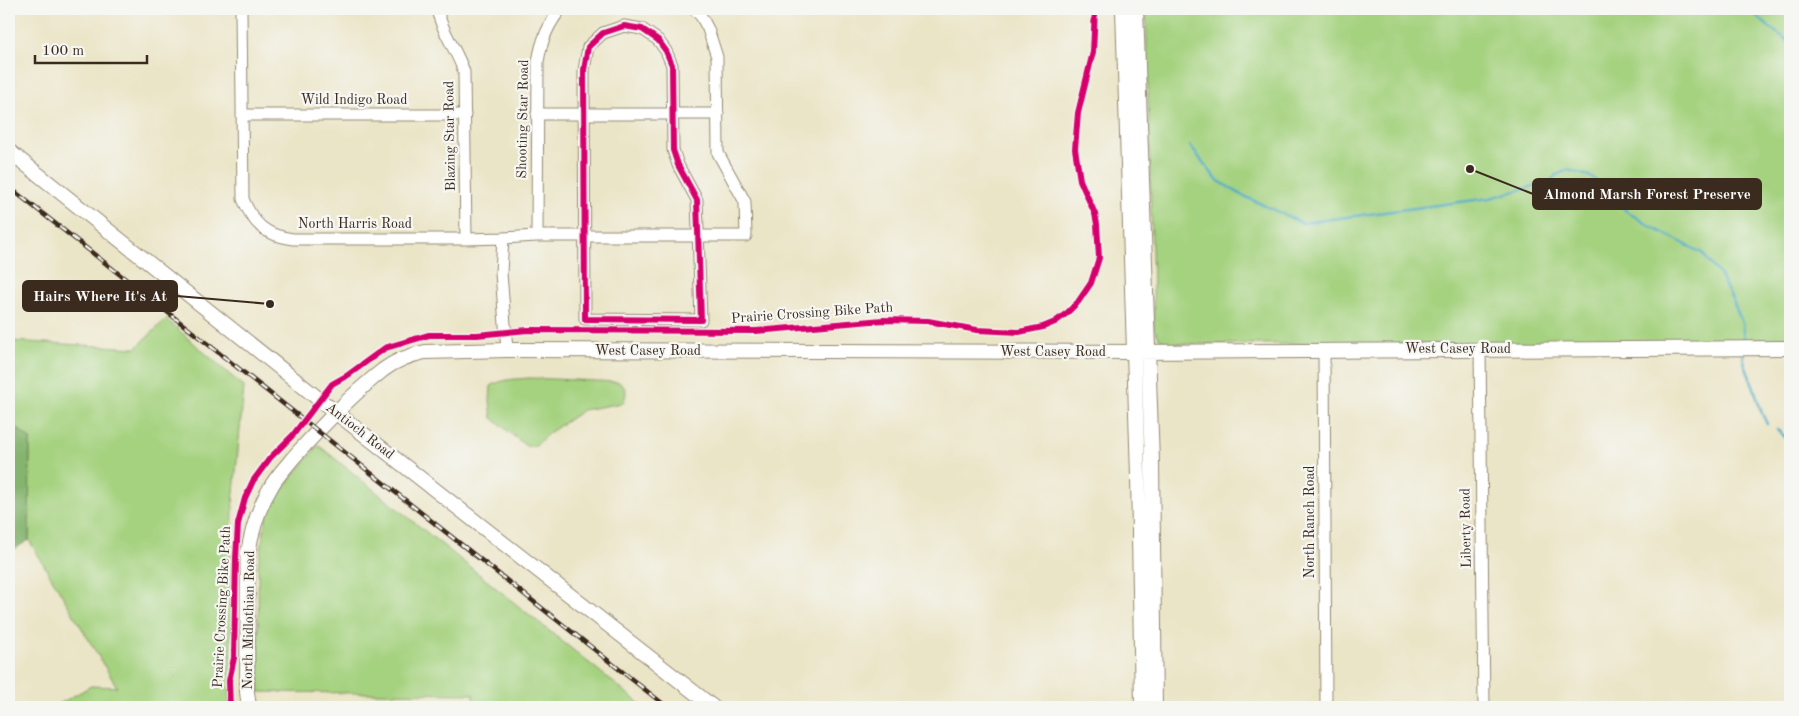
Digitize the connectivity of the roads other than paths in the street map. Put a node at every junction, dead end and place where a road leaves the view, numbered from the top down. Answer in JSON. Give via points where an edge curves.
{"nodes":[{"id":1,"x":242,"y":9,"type":"edge"},
{"id":2,"x":437,"y":9,"type":"edge"},
{"id":3,"x":561,"y":9,"type":"edge"},
{"id":4,"x":1123,"y":9,"type":"edge"},
{"id":5,"x":1136,"y":9,"type":"edge"},
{"id":6,"x":701,"y":11,"type":"edge"},
{"id":7,"x":537,"y":114,"type":"junction"},
{"id":8,"x":583,"y":114,"type":"junction"},
{"id":9,"x":672,"y":114,"type":"junction"},
{"id":10,"x":718,"y":114,"type":"junction"},
{"id":11,"x":242,"y":115,"type":"junction"},
{"id":12,"x":465,"y":115,"type":"junction"},
{"id":13,"x":9,"y":151,"type":"edge"},
{"id":14,"x":537,"y":236,"type":"junction"},
{"id":15,"x":584,"y":236,"type":"junction"},
{"id":16,"x":698,"y":236,"type":"junction"},
{"id":17,"x":503,"y":238,"type":"junction"},
{"id":18,"x":466,"y":240,"type":"junction"},
{"id":19,"x":1790,"y":348,"type":"edge"},
{"id":20,"x":1480,"y":349,"type":"junction"},
{"id":21,"x":507,"y":350,"type":"junction"},
{"id":22,"x":1324,"y":350,"type":"junction"},
{"id":23,"x":1141,"y":352,"type":"junction"},
{"id":24,"x":336,"y":412,"type":"junction"},
{"id":25,"x":249,"y":707,"type":"edge"},
{"id":26,"x":713,"y":707,"type":"edge"},
{"id":27,"x":1142,"y":707,"type":"edge"},
{"id":28,"x":1155,"y":707,"type":"edge"},
{"id":29,"x":1326,"y":707,"type":"edge"},
{"id":30,"x":1484,"y":707,"type":"edge"}],
"edges":[{"from":1,"to":11,"type":"street","name":"North Harris Road"},
{"from":2,"to":12,"type":"street","name":"Blazing Star Road","via":[[464,72]]},
{"from":3,"to":7,"type":"street","name":"Shooting Star Road","via":[[546,33],[539,54]]},
{"from":4,"to":23,"type":"main road"},
{"from":5,"to":23,"type":"main road"},
{"from":6,"to":10,"type":"street","via":[[717,57]]},
{"from":7,"to":8,"type":"street"},
{"from":7,"to":14,"type":"street","name":"Shooting Star Road"},
{"from":8,"to":9,"type":"street"},
{"from":8,"to":9,"type":"street","via":[[588,47],[603,33],[624,26],[642,29],[658,40],[666,51],[672,65]]},
{"from":8,"to":15,"type":"street"},
{"from":9,"to":10,"type":"street"},
{"from":9,"to":16,"type":"street","via":[[674,158],[697,200]]},
{"from":10,"to":16,"type":"street","name":"North Harris Road","via":[[718,153],[745,202],[746,236]]},
{"from":11,"to":12,"type":"street","name":"Wild Indigo Road"},
{"from":11,"to":18,"type":"street","name":"North Harris Road","via":[[243,198],[256,224],[270,234],[305,240]]},
{"from":12,"to":18,"type":"street","name":"Blazing Star Road"},
{"from":13,"to":24,"type":"main road","name":"Antioch Road"},
{"from":14,"to":15,"type":"street","name":"North Harris Road"},
{"from":14,"to":17,"type":"street","name":"North Harris Road"},
{"from":15,"to":16,"type":"street","name":"North Harris Road"},
{"from":15,"to":16,"type":"street","via":[[585,319],[700,320]]},
{"from":17,"to":18,"type":"street","name":"North Harris Road"},
{"from":17,"to":21,"type":"street","via":[[501,273]]},
{"from":19,"to":20,"type":"main road","name":"West Casey Road"},
{"from":20,"to":22,"type":"main road","name":"West Casey Road"},
{"from":20,"to":30,"type":"street","name":"Liberty Road"},
{"from":21,"to":23,"type":"main road","name":"West Casey Road"},
{"from":21,"to":24,"type":"main road","name":"West Casey Road","via":[[414,354],[384,369]]},
{"from":22,"to":23,"type":"main road","name":"West Casey Road"},
{"from":22,"to":29,"type":"street","name":"North Ranch Road"},
{"from":23,"to":27,"type":"main road"},
{"from":23,"to":28,"type":"main road","via":[[1152,462]]},
{"from":24,"to":25,"type":"main road","name":"North Midlothian Road","via":[[272,483],[252,533],[247,569]]},
{"from":24,"to":26,"type":"main road","name":"Antioch Road"}]}
